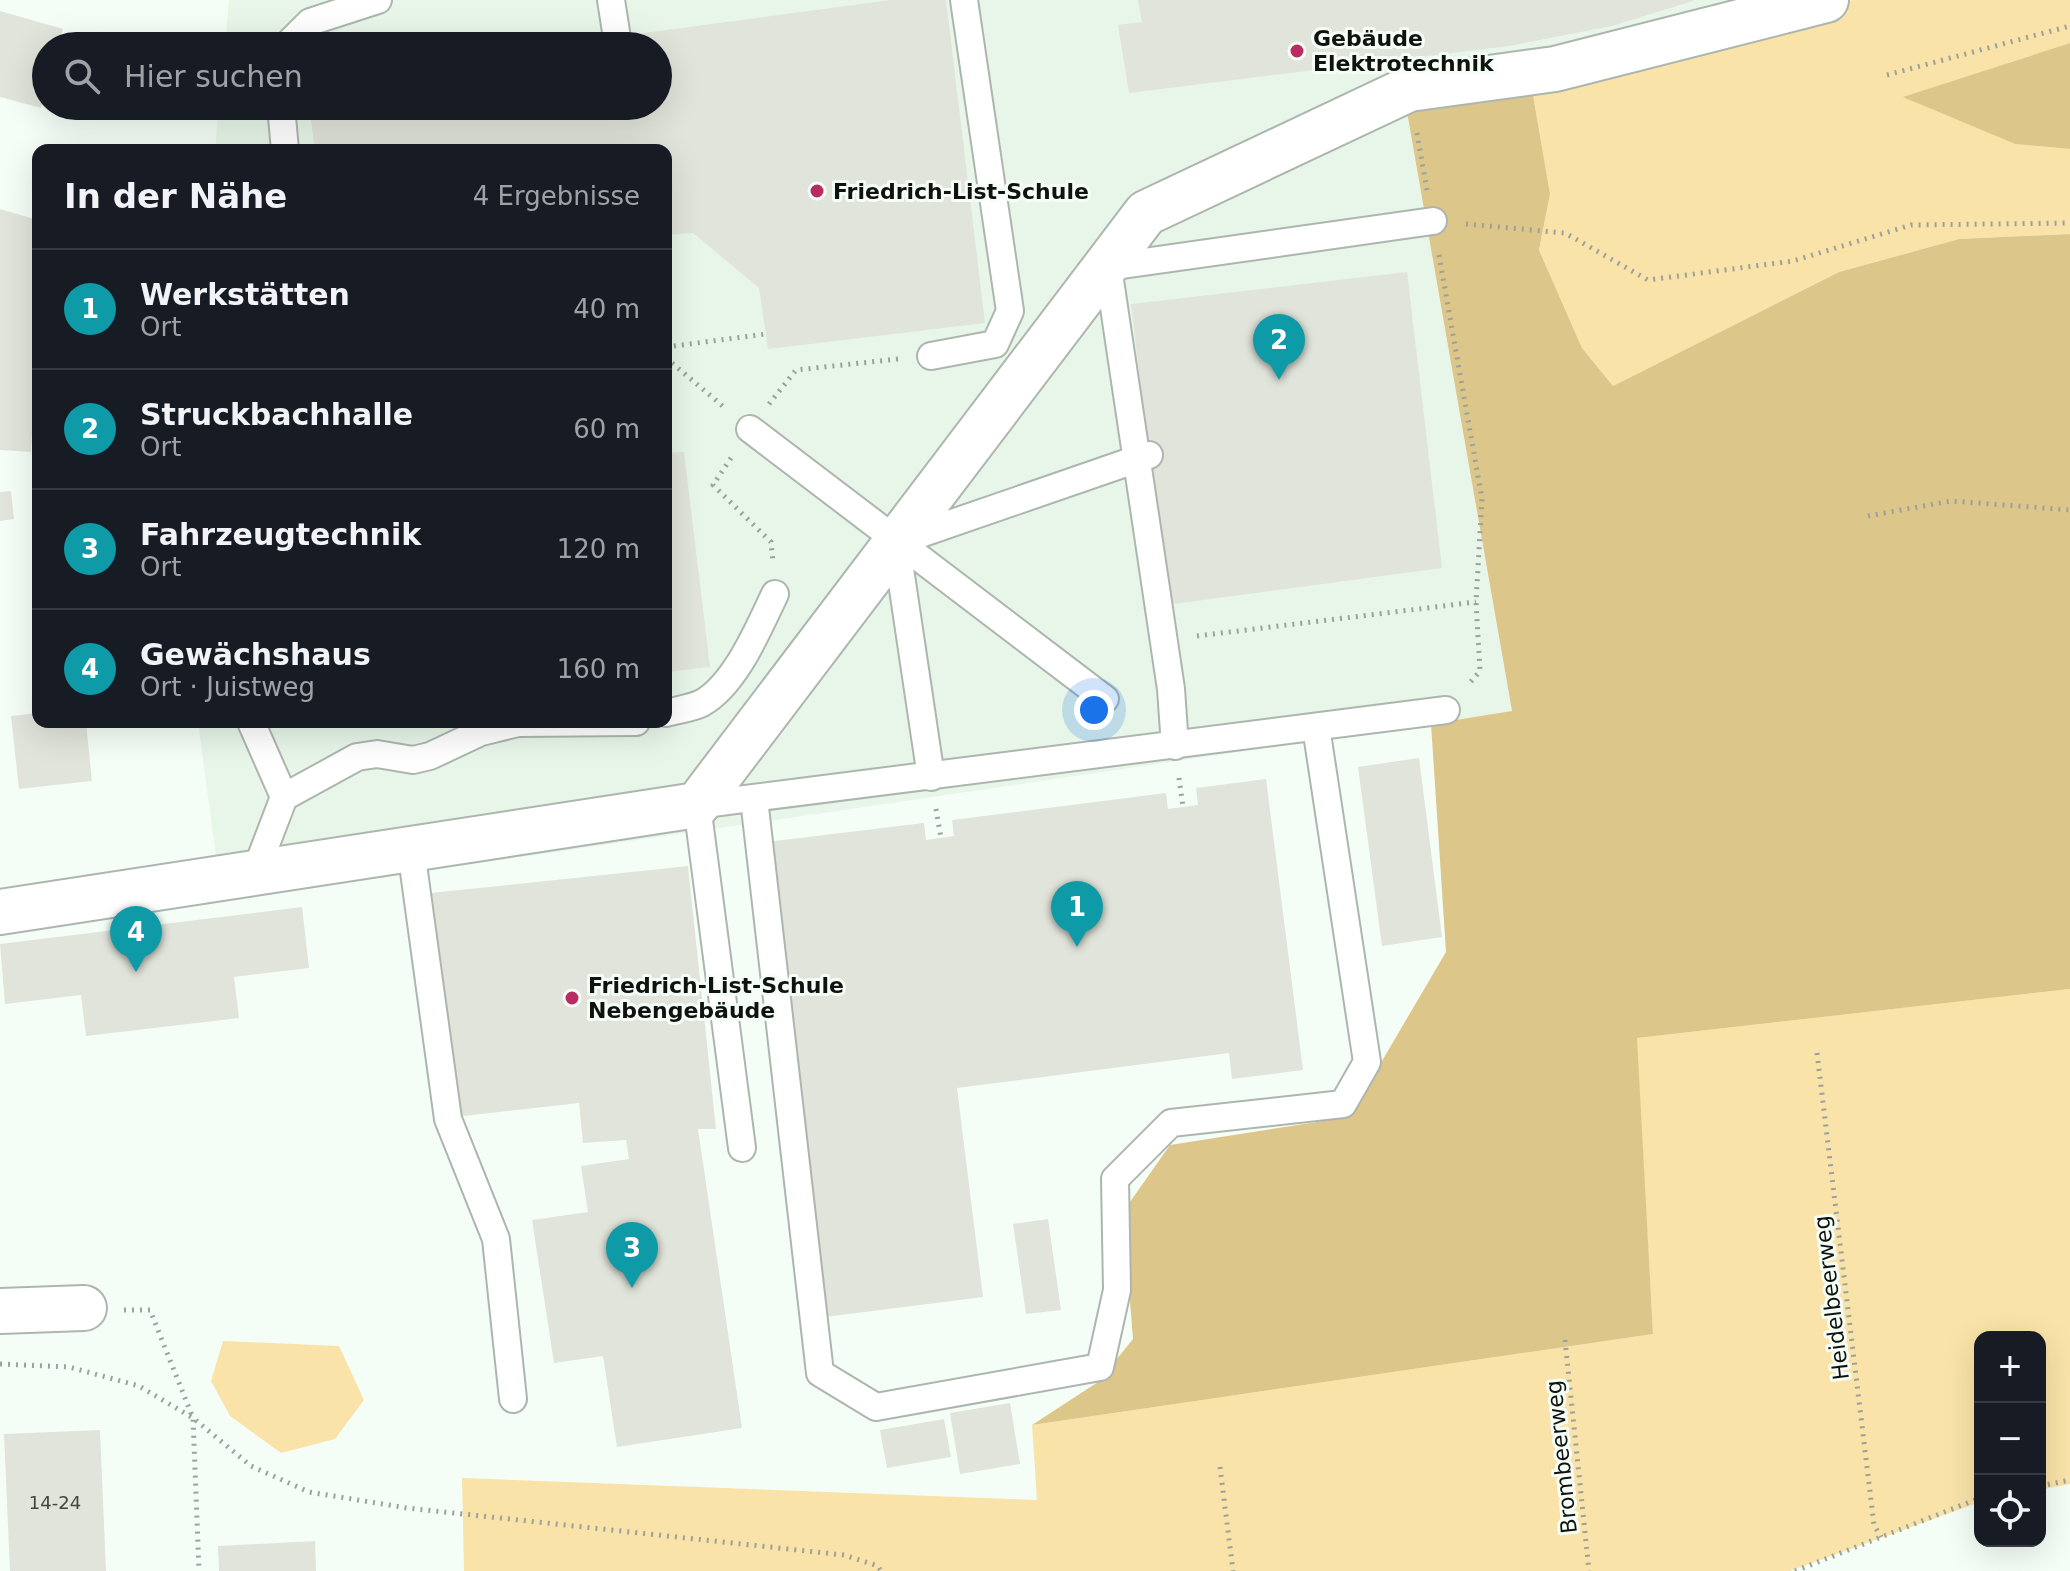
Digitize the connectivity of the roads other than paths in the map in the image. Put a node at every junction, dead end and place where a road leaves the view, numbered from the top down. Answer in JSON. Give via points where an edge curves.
{"nodes":[{"id":1,"x":378,"y":0,"type":"edge"},
{"id":2,"x":611,"y":0,"type":"edge"},
{"id":3,"x":964,"y":0,"type":"edge"},
{"id":4,"x":1826,"y":0,"type":"edge"},
{"id":5,"x":300,"y":32,"type":"edge"},
{"id":6,"x":616,"y":32,"type":"edge"},
{"id":7,"x":282,"y":120,"type":"edge"},
{"id":8,"x":284,"y":144,"type":"edge"},
{"id":9,"x":1433,"y":221,"type":"road end"},
{"id":10,"x":1010,"y":311,"type":"junction"},
{"id":11,"x":984,"y":313,"type":"dead end"},
{"id":12,"x":931,"y":356,"type":"dead end"},
{"id":13,"x":750,"y":429,"type":"road end"},
{"id":14,"x":1143,"y":456,"type":"junction"},
{"id":15,"x":896,"y":542,"type":"junction"},
{"id":16,"x":775,"y":594,"type":"dead end"},
{"id":17,"x":1105,"y":699,"type":"dead end"},
{"id":18,"x":1446,"y":710,"type":"road end"},
{"id":19,"x":672,"y":711,"type":"edge"},
{"id":20,"x":1316,"y":727,"type":"junction"},
{"id":21,"x":254,"y":728,"type":"edge"},
{"id":22,"x":497,"y":728,"type":"edge"},
{"id":23,"x":1175,"y":746,"type":"junction"},
{"id":24,"x":931,"y":777,"type":"junction"},
{"id":25,"x":284,"y":797,"type":"junction"},
{"id":26,"x":754,"y":799,"type":"junction"},
{"id":27,"x":697,"y":805,"type":"junction"},
{"id":28,"x":411,"y":850,"type":"junction"},
{"id":29,"x":255,"y":873,"type":"junction"},
{"id":30,"x":0,"y":912,"type":"edge"},
{"id":31,"x":742,"y":1148,"type":"dead end"},
{"id":32,"x":84,"y":1308,"type":"road end"},
{"id":33,"x":0,"y":1311,"type":"edge"},
{"id":34,"x":513,"y":1399,"type":"dead end"}],
"edges":[{"from":1,"to":5,"type":"lane","via":[[310,22]]},
{"from":2,"to":6,"type":"lane"},
{"from":3,"to":10,"type":"lane"},
{"from":4,"to":15,"type":"street","via":[[1555,69],[1409,89],[1146,213]]},
{"from":7,"to":8,"type":"lane"},
{"from":9,"to":14,"type":"lane","via":[[1108,267]]},
{"from":10,"to":11,"type":"lane"},
{"from":10,"to":12,"type":"lane","via":[[995,344]]},
{"from":13,"to":15,"type":"lane"},
{"from":14,"to":15,"type":"lane"},
{"from":14,"to":23,"type":"lane"},
{"from":15,"to":17,"type":"lane"},
{"from":15,"to":24,"type":"lane"},
{"from":15,"to":27,"type":"street"},
{"from":16,"to":19,"type":"lane","via":[[746,653],[721,685],[703,703]]},
{"from":18,"to":20,"type":"lane"},
{"from":20,"to":23,"type":"lane"},
{"from":20,"to":26,"type":"lane","via":[[1367,1062],[1343,1104],[1171,1123],[1115,1179],[1117,1290],[1100,1367],[876,1407],[820,1373]]},
{"from":21,"to":25,"type":"lane"},
{"from":22,"to":25,"type":"lane","via":[[413,760],[377,754],[357,757]]},
{"from":23,"to":24,"type":"lane"},
{"from":24,"to":26,"type":"lane"},
{"from":25,"to":29,"type":"lane"},
{"from":26,"to":27,"type":"lane"},
{"from":27,"to":28,"type":"street"},
{"from":27,"to":31,"type":"lane"},
{"from":28,"to":29,"type":"street"},
{"from":28,"to":34,"type":"lane","via":[[448,1119],[496,1239]]},
{"from":29,"to":30,"type":"street"},
{"from":32,"to":33,"type":"street"}]}
